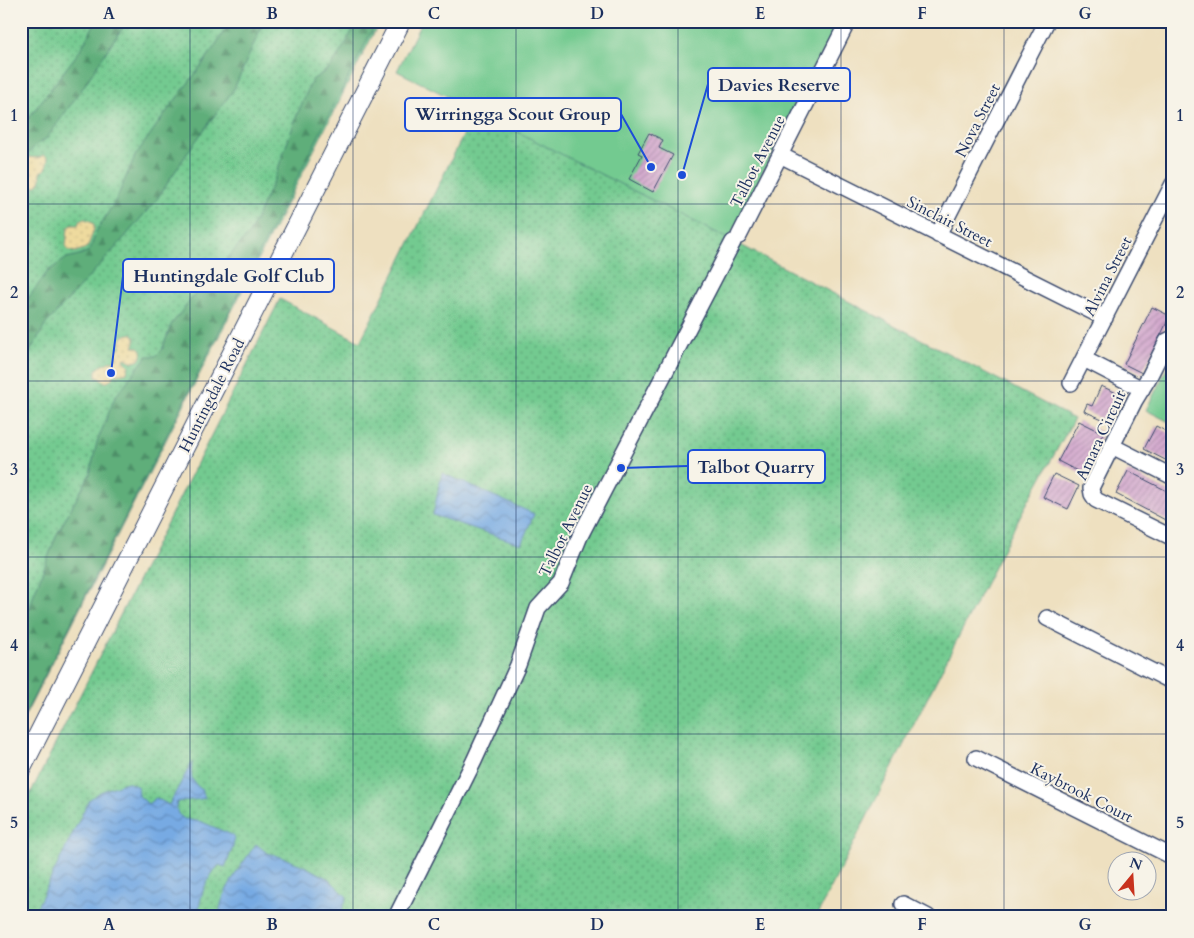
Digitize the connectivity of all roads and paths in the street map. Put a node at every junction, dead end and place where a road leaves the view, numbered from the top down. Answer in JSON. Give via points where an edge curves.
{"nodes":[{"id":1,"x":401,"y":21,"type":"edge"},
{"id":2,"x":848,"y":21,"type":"edge"},
{"id":3,"x":1047,"y":21,"type":"edge"},
{"id":4,"x":780,"y":155,"type":"junction"},
{"id":5,"x":1173,"y":184,"type":"edge"},
{"id":6,"x":938,"y":235,"type":"junction"},
{"id":7,"x":1105,"y":318,"type":"junction"},
{"id":8,"x":1173,"y":338,"type":"edge"},
{"id":9,"x":1084,"y":359,"type":"junction"},
{"id":10,"x":1071,"y":383,"type":"dead end"},
{"id":11,"x":1142,"y":389,"type":"junction"},
{"id":12,"x":1112,"y":446,"type":"junction"},
{"id":13,"x":1173,"y":477,"type":"edge"},
{"id":14,"x":1173,"y":538,"type":"edge"},
{"id":15,"x":1047,"y":618,"type":"dead end"},
{"id":16,"x":1173,"y":682,"type":"edge"},
{"id":17,"x":976,"y":758,"type":"dead end"},
{"id":18,"x":21,"y":769,"type":"edge"},
{"id":19,"x":1173,"y":857,"type":"edge"},
{"id":20,"x":903,"y":904,"type":"dead end"},
{"id":21,"x":396,"y":917,"type":"edge"},
{"id":22,"x":928,"y":917,"type":"edge"}],
"edges":[{"from":1,"to":18,"type":"main road","name":"Huntingdale Road"},
{"from":2,"to":4,"type":"street","name":"Talbot Avenue"},
{"from":3,"to":6,"type":"street","name":"Nova Street"},
{"from":4,"to":6,"type":"street","name":"Sinclair Street"},
{"from":4,"to":21,"type":"street","name":"Talbot Avenue","via":[[580,536],[561,583],[538,608],[518,665],[474,761]]},
{"from":5,"to":7,"type":"street","name":"Alvina Street"},
{"from":6,"to":7,"type":"street","name":"Sinclair Street"},
{"from":7,"to":9,"type":"street","name":"Alvina Street"},
{"from":8,"to":11,"type":"street","name":"Amara Circuit","via":[[1167,342]]},
{"from":9,"to":10,"type":"street","name":"Alvina Street"},
{"from":9,"to":11,"type":"street","name":"Amara Circuit"},
{"from":11,"to":12,"type":"street","name":"Amara Circuit"},
{"from":12,"to":13,"type":"street"},
{"from":12,"to":14,"type":"street","name":"Amara Circuit","via":[[1091,488],[1092,494],[1096,500]]},
{"from":15,"to":16,"type":"street"},
{"from":17,"to":19,"type":"street","name":"Kaybrook Court"},
{"from":20,"to":22,"type":"street"}]}
